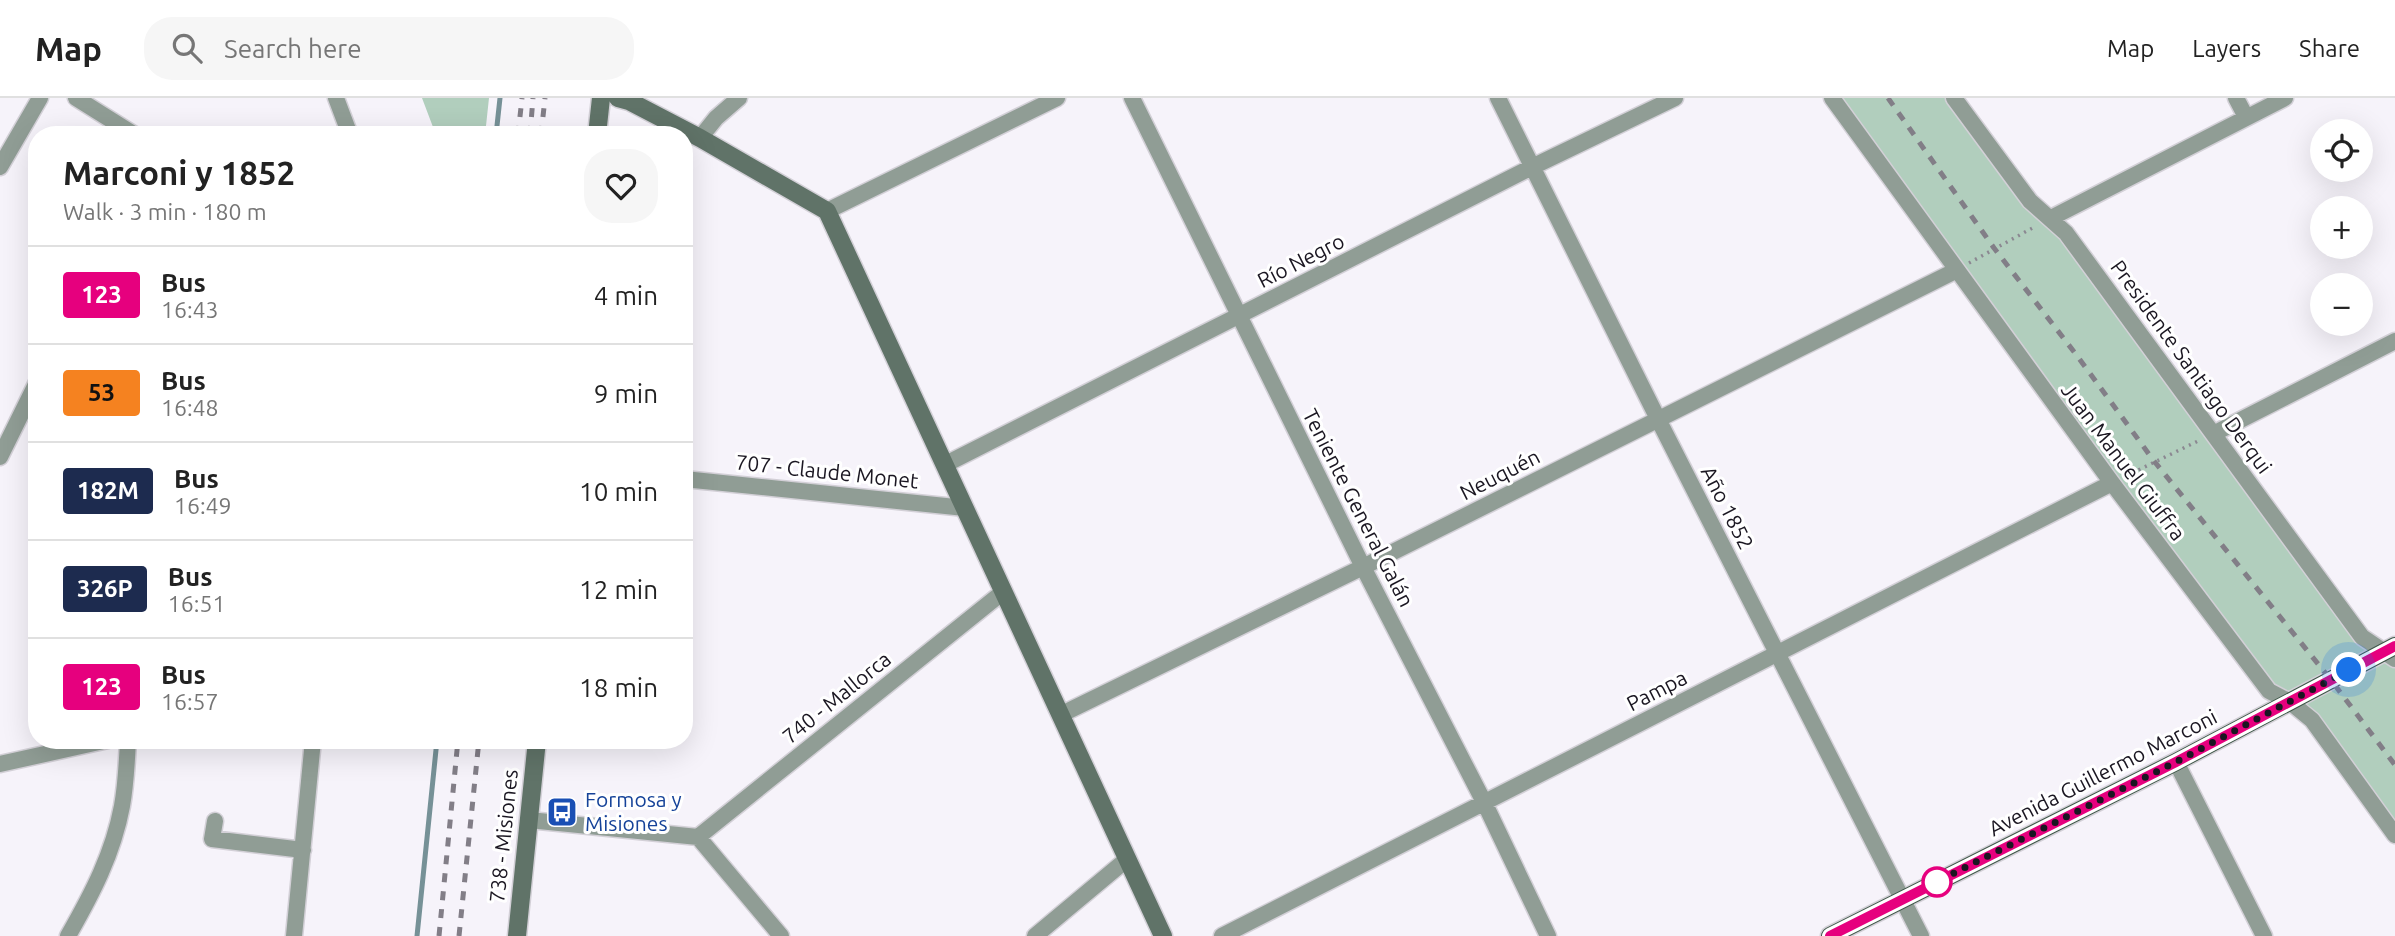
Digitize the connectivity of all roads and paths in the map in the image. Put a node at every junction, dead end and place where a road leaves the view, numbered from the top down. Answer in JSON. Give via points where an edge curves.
{"nodes":[{"id":1,"x":40,"y":98,"type":"edge"},
{"id":2,"x":76,"y":98,"type":"edge"},
{"id":3,"x":336,"y":98,"type":"edge"},
{"id":4,"x":601,"y":98,"type":"edge"},
{"id":5,"x":618,"y":98,"type":"edge"},
{"id":6,"x":739,"y":98,"type":"edge"},
{"id":7,"x":1057,"y":98,"type":"edge"},
{"id":8,"x":1132,"y":98,"type":"edge"},
{"id":9,"x":1498,"y":98,"type":"edge"},
{"id":10,"x":1675,"y":98,"type":"edge"},
{"id":11,"x":1832,"y":98,"type":"edge"},
{"id":12,"x":1954,"y":98,"type":"edge"},
{"id":13,"x":2236,"y":98,"type":"edge"},
{"id":14,"x":2285,"y":98,"type":"edge"},
{"id":15,"x":2246,"y":117,"type":"junction"},
{"id":16,"x":121,"y":126,"type":"edge"},
{"id":17,"x":347,"y":126,"type":"edge"},
{"id":18,"x":598,"y":126,"type":"edge"},
{"id":19,"x":677,"y":126,"type":"edge"},
{"id":20,"x":0,"y":133,"type":"edge"},
{"id":21,"x":693,"y":134,"type":"edge"},
{"id":22,"x":700,"y":138,"type":"junction"},
{"id":23,"x":15,"y":141,"type":"junction"},
{"id":24,"x":0,"y":167,"type":"edge"},
{"id":25,"x":1532,"y":167,"type":"junction"},
{"id":26,"x":827,"y":211,"type":"junction"},
{"id":27,"x":2051,"y":218,"type":"junction"},
{"id":28,"x":1955,"y":271,"type":"junction"},
{"id":29,"x":1238,"y":316,"type":"junction"},
{"id":30,"x":2395,"y":341,"type":"edge"},
{"id":31,"x":28,"y":400,"type":"edge"},
{"id":32,"x":1658,"y":419,"type":"junction"},
{"id":33,"x":2215,"y":433,"type":"junction"},
{"id":34,"x":0,"y":457,"type":"edge"},
{"id":35,"x":946,"y":464,"type":"junction"},
{"id":36,"x":693,"y":480,"type":"edge"},
{"id":37,"x":2112,"y":483,"type":"junction"},
{"id":38,"x":965,"y":508,"type":"junction"},
{"id":39,"x":1363,"y":567,"type":"junction"},
{"id":40,"x":1003,"y":592,"type":"junction"},
{"id":41,"x":2392,"y":652,"type":"edge"},
{"id":42,"x":1777,"y":653,"type":"junction"},
{"id":43,"x":2290,"y":702,"type":"junction"},
{"id":44,"x":1062,"y":714,"type":"junction"},
{"id":45,"x":68,"y":749,"type":"edge"},
{"id":46,"x":127,"y":749,"type":"edge"},
{"id":47,"x":312,"y":749,"type":"edge"},
{"id":48,"x":536,"y":749,"type":"edge"},
{"id":49,"x":2176,"y":762,"type":"junction"},
{"id":50,"x":0,"y":764,"type":"edge"},
{"id":51,"x":1485,"y":804,"type":"junction"},
{"id":52,"x":529,"y":820,"type":"junction"},
{"id":53,"x":215,"y":821,"type":"dead end"},
{"id":54,"x":2395,"y":835,"type":"edge"},
{"id":55,"x":698,"y":837,"type":"junction"},
{"id":56,"x":303,"y":850,"type":"junction"},
{"id":57,"x":1126,"y":860,"type":"junction"},
{"id":58,"x":1903,"y":900,"type":"junction"},
{"id":59,"x":68,"y":936,"type":"edge"},
{"id":60,"x":295,"y":936,"type":"edge"},
{"id":61,"x":517,"y":936,"type":"edge"},
{"id":62,"x":781,"y":936,"type":"edge"},
{"id":63,"x":1035,"y":936,"type":"edge"},
{"id":64,"x":1163,"y":936,"type":"edge"},
{"id":65,"x":1222,"y":936,"type":"edge"},
{"id":66,"x":1548,"y":936,"type":"edge"},
{"id":67,"x":1830,"y":936,"type":"edge"},
{"id":68,"x":1921,"y":936,"type":"edge"},
{"id":69,"x":2264,"y":936,"type":"edge"}],
"edges":[{"from":1,"to":23,"type":"street"},
{"from":2,"to":16,"type":"street"},
{"from":3,"to":17,"type":"street"},
{"from":4,"to":18,"type":"street"},
{"from":5,"to":19,"type":"street"},
{"from":6,"to":22,"type":"street"},
{"from":7,"to":26,"type":"street"},
{"from":8,"to":29,"type":"street","name":"Teniente General Galán"},
{"from":9,"to":25,"type":"street","name":"Año 1852"},
{"from":10,"to":25,"type":"street","name":"Río Negro"},
{"from":11,"to":28,"type":"street","name":"Juan Manuel Giuffra"},
{"from":12,"to":27,"type":"street","name":"Presidente Santiago Derqui","via":[[2030,201]]},
{"from":13,"to":15,"type":"street"},
{"from":14,"to":15,"type":"street"},
{"from":15,"to":27,"type":"street"},
{"from":20,"to":23,"type":"street"},
{"from":21,"to":22,"type":"street"},
{"from":22,"to":26,"type":"street"},
{"from":23,"to":24,"type":"street"},
{"from":25,"to":29,"type":"street","name":"Río Negro"},
{"from":25,"to":32,"type":"street","name":"Año 1852"},
{"from":26,"to":35,"type":"street"},
{"from":27,"to":28,"type":"path"},
{"from":27,"to":33,"type":"street","name":"Presidente Santiago Derqui"},
{"from":28,"to":32,"type":"street","name":"Neuquén"},
{"from":28,"to":37,"type":"street","name":"Juan Manuel Giuffra"},
{"from":29,"to":35,"type":"street","name":"Río Negro"},
{"from":29,"to":39,"type":"street","name":"Teniente General Galán"},
{"from":30,"to":33,"type":"street"},
{"from":31,"to":34,"type":"street"},
{"from":32,"to":39,"type":"street","name":"Neuquén"},
{"from":32,"to":42,"type":"street","name":"Año 1852"},
{"from":33,"to":37,"type":"path"},
{"from":33,"to":41,"type":"street","name":"Presidente Santiago Derqui","via":[[2362,637]]},
{"from":35,"to":38,"type":"street"},
{"from":36,"to":38,"type":"street","name":"707 - Claude Monet"},
{"from":37,"to":42,"type":"street","name":"Pampa"},
{"from":37,"to":43,"type":"street","name":"Juan Manuel Giuffra","via":[[2269,691]]},
{"from":38,"to":40,"type":"street"},
{"from":39,"to":44,"type":"street","name":"Neuquén"},
{"from":39,"to":51,"type":"street","name":"Teniente General Galán"},
{"from":40,"to":44,"type":"street"},
{"from":40,"to":55,"type":"street","name":"740 - Mallorca"},
{"from":41,"to":43,"type":"main road","name":"Avenida Guillermo Marconi"},
{"from":42,"to":51,"type":"street","name":"Pampa"},
{"from":42,"to":58,"type":"street","name":"Año 1852"},
{"from":43,"to":49,"type":"main road","name":"Avenida Guillermo Marconi"},
{"from":43,"to":54,"type":"street","name":"Juan Manuel Giuffra","via":[[2312,720]]},
{"from":44,"to":57,"type":"street"},
{"from":45,"to":50,"type":"street"},
{"from":46,"to":59,"type":"street","via":[[123,803],[110,851]]},
{"from":47,"to":56,"type":"street"},
{"from":48,"to":52,"type":"street","name":"738 - Misiones"},
{"from":49,"to":58,"type":"main road","name":"Avenida Guillermo Marconi"},
{"from":49,"to":69,"type":"street"},
{"from":51,"to":65,"type":"street","name":"Pampa"},
{"from":51,"to":66,"type":"street","name":"Teniente General Galán"},
{"from":52,"to":55,"type":"street"},
{"from":52,"to":61,"type":"street","name":"738 - Misiones"},
{"from":53,"to":56,"type":"street","via":[[212,839]]},
{"from":55,"to":62,"type":"street"},
{"from":56,"to":60,"type":"street"},
{"from":57,"to":63,"type":"street"},
{"from":57,"to":64,"type":"street"},
{"from":58,"to":67,"type":"main road","name":"Avenida Guillermo Marconi"},
{"from":58,"to":68,"type":"street","name":"Año 1852"}]}
